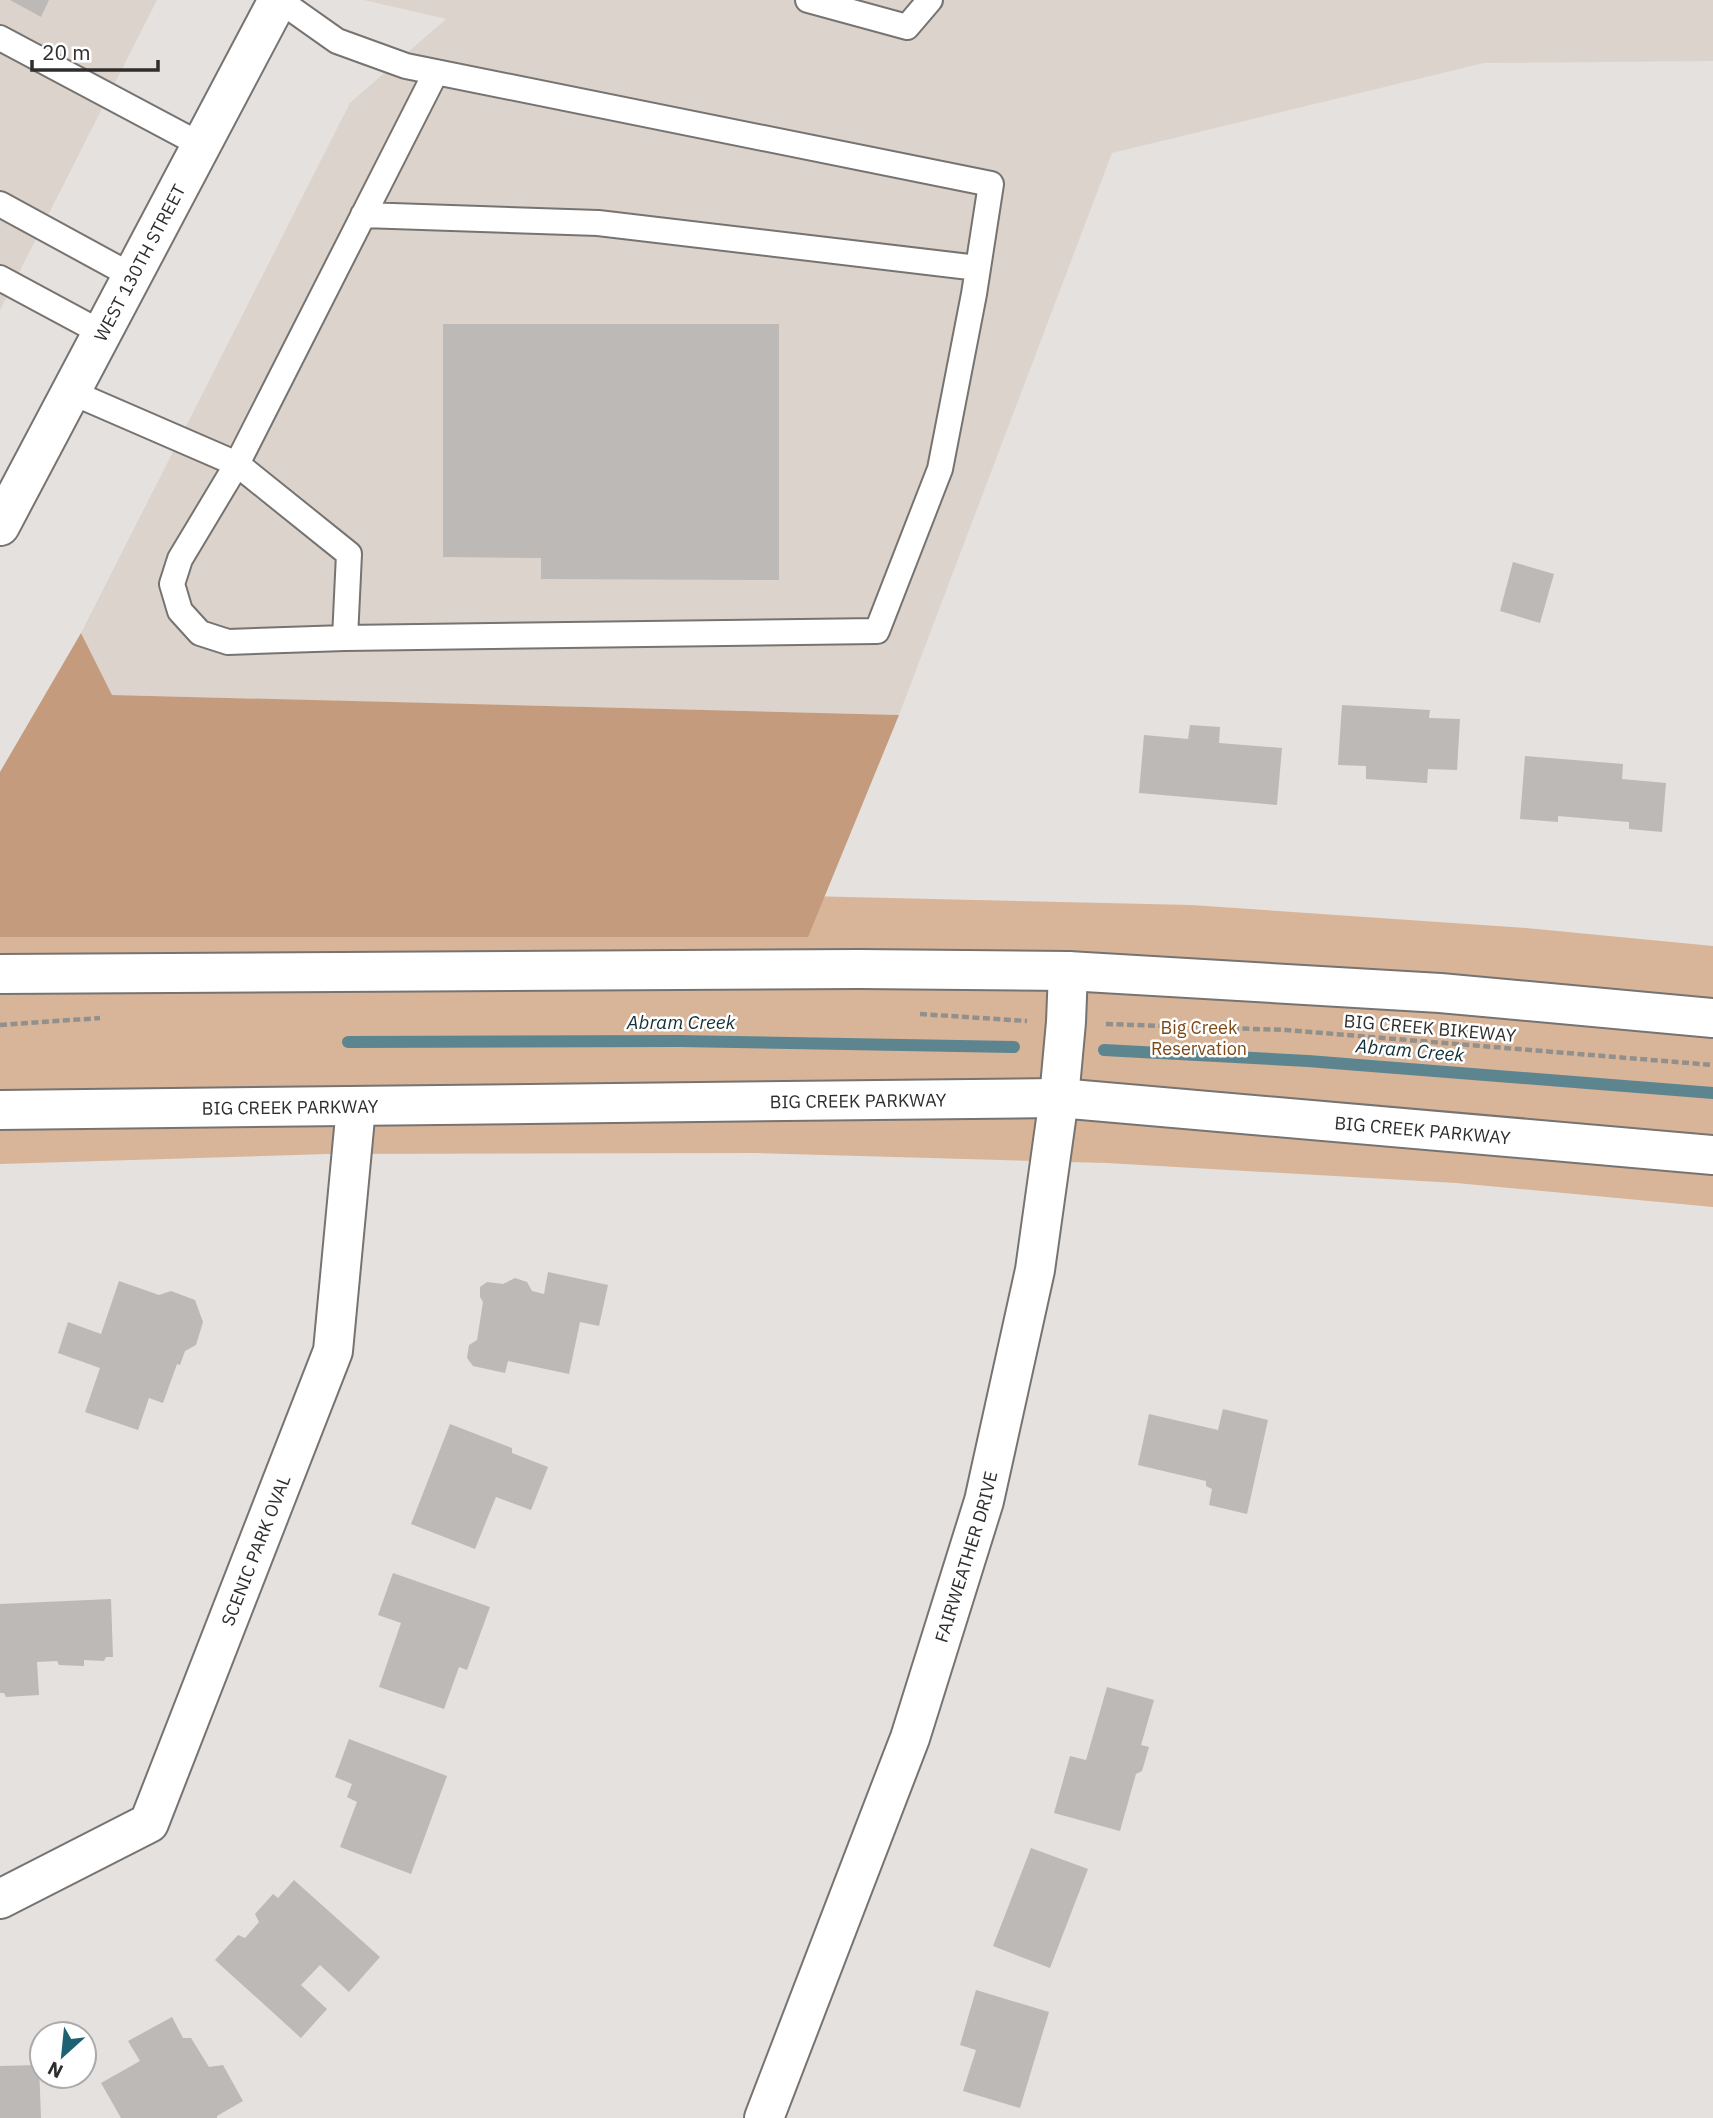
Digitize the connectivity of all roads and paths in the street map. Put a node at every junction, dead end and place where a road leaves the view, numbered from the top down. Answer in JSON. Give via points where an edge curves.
{"nodes":[{"id":1,"x":279,"y":0,"type":"edge"},
{"id":2,"x":808,"y":0,"type":"edge"},
{"id":3,"x":930,"y":0,"type":"edge"},
{"id":4,"x":0,"y":38,"type":"edge"},
{"id":5,"x":436,"y":72,"type":"junction"},
{"id":6,"x":201,"y":145,"type":"junction"},
{"id":7,"x":0,"y":204,"type":"edge"},
{"id":8,"x":363,"y":215,"type":"junction"},
{"id":9,"x":978,"y":268,"type":"junction"},
{"id":10,"x":132,"y":276,"type":"junction"},
{"id":11,"x":0,"y":278,"type":"edge"},
{"id":12,"x":102,"y":333,"type":"junction"},
{"id":13,"x":71,"y":392,"type":"junction"},
{"id":14,"x":237,"y":464,"type":"junction"},
{"id":15,"x":0,"y":526,"type":"edge"},
{"id":16,"x":345,"y":638,"type":"junction"},
{"id":17,"x":1068,"y":971,"type":"junction"},
{"id":18,"x":0,"y":974,"type":"edge"},
{"id":19,"x":1713,"y":1018,"type":"edge"},
{"id":20,"x":1102,"y":1024,"type":"dead end"},
{"id":21,"x":1713,"y":1065,"type":"edge"},
{"id":22,"x":1059,"y":1098,"type":"junction"},
{"id":23,"x":356,"y":1107,"type":"junction"},
{"id":24,"x":0,"y":1110,"type":"edge"},
{"id":25,"x":1713,"y":1155,"type":"edge"},
{"id":26,"x":0,"y":1899,"type":"edge"},
{"id":27,"x":764,"y":2118,"type":"edge"}],
"edges":[{"from":1,"to":5,"type":"lane","via":[[337,41],[405,66]]},
{"from":1,"to":6,"type":"street","name":"WEST 130TH STREET"},
{"from":2,"to":3,"type":"lane","via":[[906,27]]},
{"from":4,"to":6,"type":"lane"},
{"from":5,"to":8,"type":"lane"},
{"from":5,"to":9,"type":"lane","via":[[991,184]]},
{"from":6,"to":10,"type":"street","name":"WEST 130TH STREET"},
{"from":7,"to":10,"type":"lane"},
{"from":8,"to":9,"type":"lane","via":[[598,223]]},
{"from":8,"to":14,"type":"lane"},
{"from":9,"to":16,"type":"lane","via":[[940,469],[877,631]]},
{"from":10,"to":12,"type":"street","name":"WEST 130TH STREET"},
{"from":11,"to":12,"type":"lane"},
{"from":12,"to":13,"type":"street","name":"WEST 130TH STREET"},
{"from":13,"to":14,"type":"lane"},
{"from":13,"to":15,"type":"street","name":"WEST 130TH STREET"},
{"from":14,"to":16,"type":"lane","via":[[349,554]]},
{"from":14,"to":16,"type":"lane","via":[[180,559],[172,583],[180,611],[200,633],[228,642]]},
{"from":17,"to":18,"type":"street"},
{"from":17,"to":19,"type":"street","via":[[1440,993]]},
{"from":17,"to":22,"type":"street","name":"FAIRWEATHER DRIVE"},
{"from":20,"to":21,"type":"path","name":"BIG CREEK BIKEWAY","via":[[1286,1030]]},
{"from":22,"to":23,"type":"street","name":"BIG CREEK PARKWAY"},
{"from":22,"to":25,"type":"street","name":"BIG CREEK PARKWAY"},
{"from":22,"to":27,"type":"street","name":"FAIRWEATHER DRIVE","via":[[1035,1270],[984,1501],[910,1738]]},
{"from":23,"to":24,"type":"street","name":"BIG CREEK PARKWAY"},
{"from":23,"to":26,"type":"street","name":"SCENIC PARK OVAL","via":[[333,1351],[149,1823]]}]}
